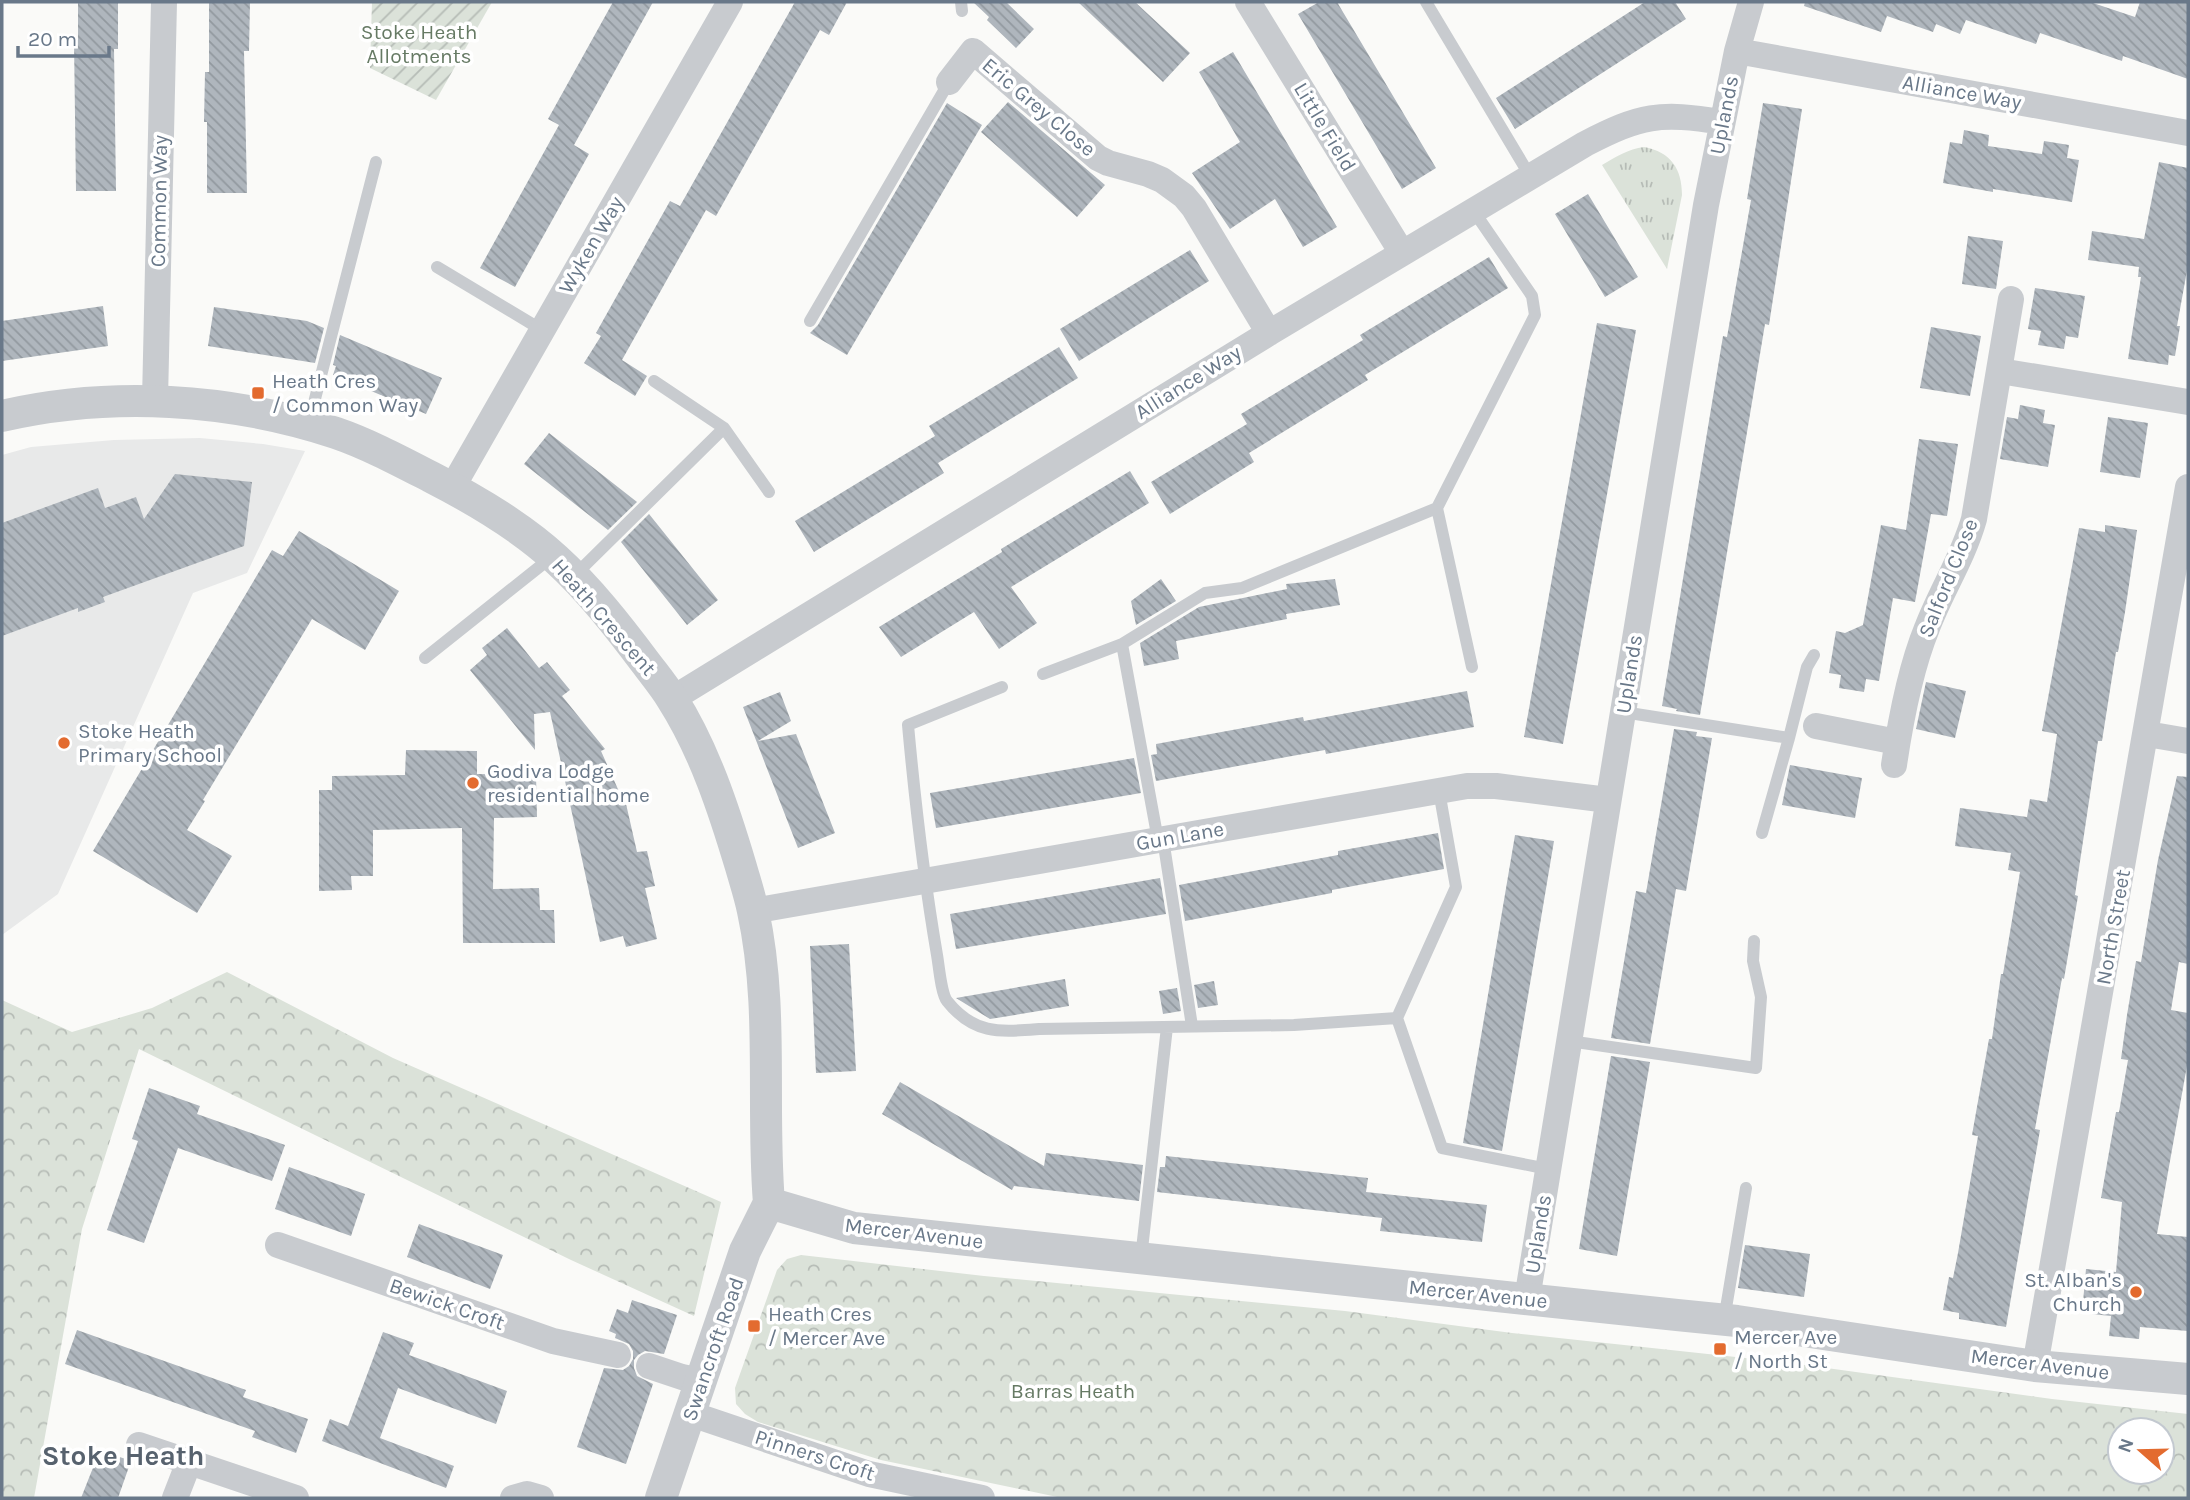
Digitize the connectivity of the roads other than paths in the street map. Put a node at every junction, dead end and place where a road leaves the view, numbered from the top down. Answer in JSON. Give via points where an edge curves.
{"nodes":[{"id":1,"x":164,"y":2,"type":"edge"},
{"id":2,"x":730,"y":2,"type":"edge"},
{"id":3,"x":1248,"y":2,"type":"edge"},
{"id":4,"x":1426,"y":2,"type":"edge"},
{"id":5,"x":1751,"y":2,"type":"edge"},
{"id":6,"x":1737,"y":51,"type":"junction"},
{"id":7,"x":949,"y":82,"type":"joint"},
{"id":8,"x":1722,"y":122,"type":"junction"},
{"id":9,"x":2188,"y":133,"type":"edge"},
{"id":10,"x":376,"y":162,"type":"dead end"},
{"id":11,"x":1530,"y":176,"type":"junction"},
{"id":12,"x":1473,"y":211,"type":"junction"},
{"id":13,"x":1402,"y":253,"type":"junction"},
{"id":14,"x":437,"y":267,"type":"dead end"},
{"id":15,"x":2011,"y":299,"type":"dead end"},
{"id":16,"x":810,"y":321,"type":"dead end"},
{"id":17,"x":542,"y":330,"type":"junction"},
{"id":18,"x":1269,"y":333,"type":"junction"},
{"id":19,"x":2000,"y":371,"type":"junction"},
{"id":20,"x":654,"y":381,"type":"dead end"},
{"id":21,"x":155,"y":400,"type":"junction"},
{"id":22,"x":2188,"y":402,"type":"edge"},
{"id":23,"x":2,"y":416,"type":"edge"},
{"id":24,"x":307,"y":426,"type":"junction"},
{"id":25,"x":724,"y":428,"type":"junction"},
{"id":26,"x":2188,"y":487,"type":"edge"},
{"id":27,"x":452,"y":488,"type":"junction"},
{"id":28,"x":769,"y":492,"type":"dead end"},
{"id":29,"x":1437,"y":508,"type":"junction"},
{"id":30,"x":564,"y":566,"type":"junction"},
{"id":31,"x":1122,"y":644,"type":"junction"},
{"id":32,"x":1814,"y":655,"type":"dead end"},
{"id":33,"x":425,"y":658,"type":"dead end"},
{"id":34,"x":1472,"y":667,"type":"dead end"},
{"id":35,"x":1043,"y":674,"type":"dead end"},
{"id":36,"x":1002,"y":687,"type":"dead end"},
{"id":37,"x":672,"y":699,"type":"junction"},
{"id":38,"x":1623,"y":712,"type":"junction"},
{"id":39,"x":1816,"y":726,"type":"dead end"},
{"id":40,"x":2147,"y":734,"type":"junction"},
{"id":41,"x":1789,"y":738,"type":"junction"},
{"id":42,"x":2188,"y":741,"type":"edge"},
{"id":43,"x":1438,"y":791,"type":"junction"},
{"id":44,"x":1608,"y":800,"type":"junction"},
{"id":45,"x":1762,"y":833,"type":"dead end"},
{"id":46,"x":1161,"y":839,"type":"junction"},
{"id":47,"x":925,"y":880,"type":"junction"},
{"id":48,"x":753,"y":911,"type":"junction"},
{"id":49,"x":1754,"y":942,"type":"dead end"},
{"id":50,"x":1397,"y":1018,"type":"junction"},
{"id":51,"x":1192,"y":1026,"type":"junction"},
{"id":52,"x":1167,"y":1027,"type":"junction"},
{"id":53,"x":1569,"y":1041,"type":"junction"},
{"id":54,"x":1548,"y":1169,"type":"junction"},
{"id":55,"x":1746,"y":1188,"type":"dead end"},
{"id":56,"x":769,"y":1203,"type":"junction"},
{"id":57,"x":278,"y":1245,"type":"dead end"},
{"id":58,"x":1141,"y":1258,"type":"junction"},
{"id":59,"x":1527,"y":1299,"type":"junction"},
{"id":60,"x":1724,"y":1320,"type":"junction"},
{"id":61,"x":618,"y":1355,"type":"dead end"},
{"id":62,"x":649,"y":1366,"type":"dead end"},
{"id":63,"x":2035,"y":1366,"type":"junction"},
{"id":64,"x":2188,"y":1380,"type":"edge"},
{"id":65,"x":701,"y":1381,"type":"junction"},
{"id":66,"x":691,"y":1414,"type":"junction"},
{"id":67,"x":139,"y":1445,"type":"dead end"},
{"id":68,"x":188,"y":1462,"type":"junction"},
{"id":69,"x":175,"y":1498,"type":"edge"},
{"id":70,"x":296,"y":1498,"type":"edge"},
{"id":71,"x":513,"y":1498,"type":"edge"},
{"id":72,"x":541,"y":1498,"type":"edge"},
{"id":73,"x":662,"y":1498,"type":"edge"},
{"id":74,"x":982,"y":1498,"type":"edge"}],
"edges":[{"from":1,"to":21,"type":"street","name":"Common Way"},
{"from":2,"to":17,"type":"street","name":"Wyken Way"},
{"from":3,"to":13,"type":"street","name":"Little Field"},
{"from":4,"to":11,"type":"lane"},
{"from":5,"to":6,"type":"street","name":"Uplands"},
{"from":6,"to":8,"type":"street","name":"Uplands"},
{"from":6,"to":9,"type":"street","name":"Alliance Way"},
{"from":7,"to":16,"type":"lane"},
{"from":7,"to":18,"type":"street","name":"Eric Grey Close","via":[[973,51],[1098,158],[1173,187],[1194,208]]},
{"from":8,"to":11,"type":"street","name":"Alliance Way","via":[[1665,116],[1635,120]]},
{"from":8,"to":38,"type":"street","name":"Uplands"},
{"from":10,"to":24,"type":"lane"},
{"from":11,"to":12,"type":"street","name":"Alliance Way"},
{"from":12,"to":13,"type":"street","name":"Alliance Way"},
{"from":12,"to":29,"type":"lane","via":[[1532,296],[1535,314]]},
{"from":13,"to":18,"type":"street","name":"Alliance Way"},
{"from":14,"to":17,"type":"lane"},
{"from":15,"to":19,"type":"street","name":"Salford Close"},
{"from":17,"to":27,"type":"street","name":"Wyken Way"},
{"from":18,"to":37,"type":"street","name":"Alliance Way"},
{"from":19,"to":22,"type":"street"},
{"from":19,"to":39,"type":"street","name":"Salford Close","via":[[1974,519],[1919,648],[1896,754]]},
{"from":20,"to":25,"type":"lane"},
{"from":21,"to":23,"type":"street","name":"Heath Crescent"},
{"from":21,"to":24,"type":"street","name":"Heath Crescent","via":[[276,417]]},
{"from":24,"to":27,"type":"street","name":"Heath Crescent","via":[[398,460]]},
{"from":25,"to":28,"type":"lane"},
{"from":25,"to":30,"type":"lane"},
{"from":26,"to":40,"type":"street","name":"North Street"},
{"from":27,"to":30,"type":"street","name":"Heath Crescent","via":[[509,522]]},
{"from":29,"to":31,"type":"lane","via":[[1242,588],[1205,593]]},
{"from":29,"to":34,"type":"lane"},
{"from":30,"to":33,"type":"lane"},
{"from":30,"to":37,"type":"street","name":"Heath Crescent","via":[[625,635]]},
{"from":31,"to":35,"type":"lane"},
{"from":31,"to":46,"type":"lane"},
{"from":32,"to":41,"type":"lane"},
{"from":36,"to":47,"type":"lane","via":[[908,725]]},
{"from":37,"to":48,"type":"street","name":"Heath Crescent","via":[[701,754],[729,826]]},
{"from":38,"to":41,"type":"lane"},
{"from":38,"to":44,"type":"street","name":"Uplands"},
{"from":40,"to":42,"type":"street"},
{"from":40,"to":63,"type":"street","name":"North Street"},
{"from":41,"to":45,"type":"lane"},
{"from":43,"to":44,"type":"street","name":"Gun Lane","via":[[1480,785]]},
{"from":43,"to":46,"type":"street","name":"Gun Lane"},
{"from":43,"to":50,"type":"lane","via":[[1456,887]]},
{"from":44,"to":53,"type":"street","name":"Uplands"},
{"from":46,"to":47,"type":"street","name":"Gun Lane"},
{"from":46,"to":51,"type":"lane"},
{"from":47,"to":48,"type":"street","name":"Gun Lane"},
{"from":47,"to":52,"type":"lane","via":[[945,999],[980,1028],[1000,1032]]},
{"from":48,"to":56,"type":"street","name":"Heath Crescent","via":[[767,1050]]},
{"from":49,"to":53,"type":"lane","via":[[1761,997],[1756,1068]]},
{"from":50,"to":51,"type":"lane"},
{"from":50,"to":54,"type":"lane","via":[[1442,1148]]},
{"from":51,"to":52,"type":"lane"},
{"from":52,"to":58,"type":"lane"},
{"from":53,"to":54,"type":"street","name":"Uplands"},
{"from":54,"to":59,"type":"street","name":"Uplands"},
{"from":55,"to":60,"type":"lane"},
{"from":56,"to":58,"type":"street","name":"Mercer Avenue","via":[[854,1228]]},
{"from":56,"to":65,"type":"street","name":"Swancroft Road","via":[[746,1251]]},
{"from":57,"to":61,"type":"street","name":"Bewick Croft","via":[[553,1341]]},
{"from":58,"to":59,"type":"street","name":"Mercer Avenue"},
{"from":59,"to":60,"type":"street","name":"Mercer Avenue"},
{"from":60,"to":63,"type":"street","name":"Mercer Avenue"},
{"from":62,"to":65,"type":"street"},
{"from":63,"to":64,"type":"street","name":"Mercer Avenue"},
{"from":65,"to":66,"type":"street","name":"Swancroft Road"},
{"from":66,"to":73,"type":"street","name":"Swancroft Road"},
{"from":66,"to":74,"type":"street","name":"Pinners Croft","via":[[869,1474]]},
{"from":67,"to":68,"type":"street"},
{"from":68,"to":69,"type":"street"},
{"from":68,"to":70,"type":"street"},
{"from":71,"to":72,"type":"street","via":[[527,1494]]}]}
